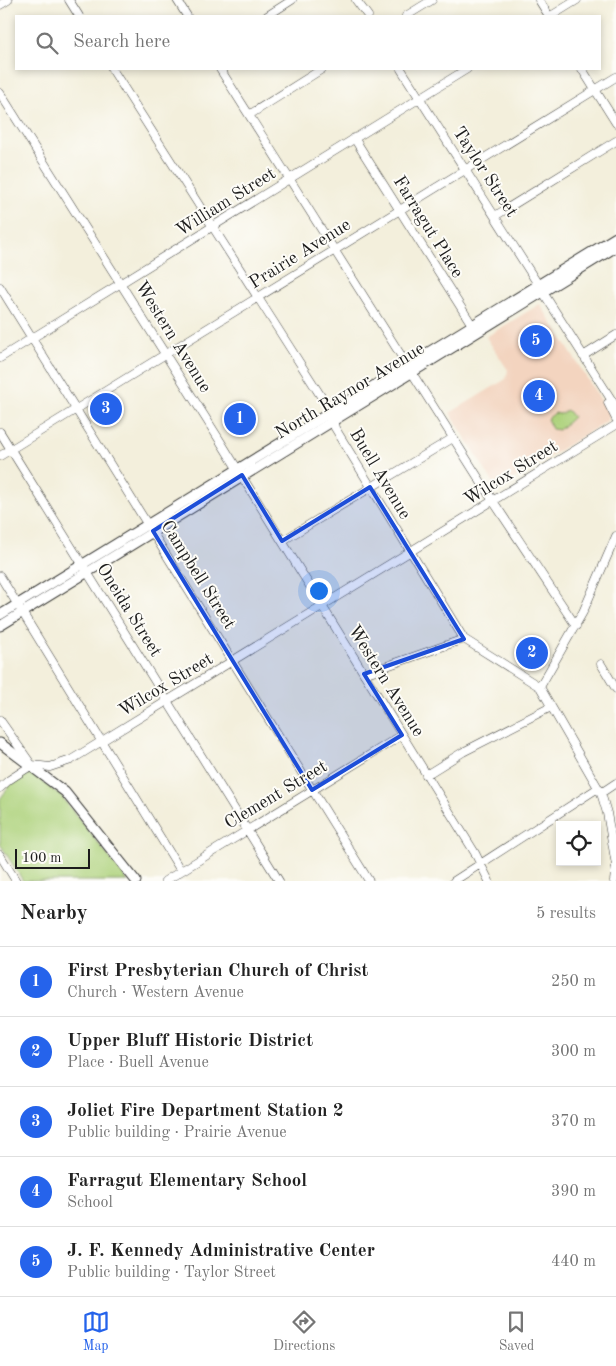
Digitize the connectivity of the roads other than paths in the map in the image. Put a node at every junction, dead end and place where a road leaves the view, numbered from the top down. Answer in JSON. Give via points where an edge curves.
{"nodes":[{"id":1,"x":8,"y":0,"type":"edge"},
{"id":2,"x":69,"y":0,"type":"edge"},
{"id":3,"x":177,"y":0,"type":"edge"},
{"id":4,"x":292,"y":0,"type":"edge"},
{"id":5,"x":356,"y":0,"type":"edge"},
{"id":6,"x":432,"y":0,"type":"edge"},
{"id":7,"x":539,"y":0,"type":"edge"},
{"id":8,"x":577,"y":0,"type":"edge"},
{"id":9,"x":0,"y":5,"type":"edge"},
{"id":10,"x":78,"y":15,"type":"edge"},
{"id":11,"x":186,"y":15,"type":"edge"},
{"id":12,"x":269,"y":15,"type":"edge"},
{"id":13,"x":367,"y":15,"type":"edge"},
{"id":14,"x":408,"y":15,"type":"edge"},
{"id":15,"x":549,"y":15,"type":"edge"},
{"id":16,"x":552,"y":15,"type":"edge"},
{"id":17,"x":113,"y":70,"type":"edge"},
{"id":18,"x":221,"y":70,"type":"edge"},
{"id":19,"x":320,"y":70,"type":"edge"},
{"id":20,"x":403,"y":70,"type":"edge"},
{"id":21,"x":465,"y":70,"type":"edge"},
{"id":22,"x":583,"y":70,"type":"edge"},
{"id":23,"x":616,"y":77,"type":"edge"},
{"id":24,"x":595,"y":90,"type":"junction"},
{"id":25,"x":0,"y":93,"type":"edge"},
{"id":26,"x":420,"y":98,"type":"junction"},
{"id":27,"x":249,"y":115,"type":"junction"},
{"id":28,"x":616,"y":123,"type":"edge"},
{"id":29,"x":354,"y":138,"type":"junction"},
{"id":30,"x":616,"y":141,"type":"edge"},
{"id":31,"x":465,"y":169,"type":"junction"},
{"id":32,"x":291,"y":180,"type":"junction"},
{"id":33,"x":400,"y":210,"type":"junction"},
{"id":34,"x":495,"y":216,"type":"junction"},
{"id":35,"x":213,"y":228,"type":"junction"},
{"id":36,"x":616,"y":237,"type":"edge"},
{"id":37,"x":616,"y":247,"type":"edge"},
{"id":38,"x":336,"y":250,"type":"junction"},
{"id":39,"x":122,"y":284,"type":"junction"},
{"id":40,"x":0,"y":287,"type":"edge"},
{"id":41,"x":540,"y":289,"type":"junction"},
{"id":42,"x":258,"y":298,"type":"junction"},
{"id":43,"x":475,"y":329,"type":"junction"},
{"id":44,"x":616,"y":336,"type":"edge"},
{"id":45,"x":32,"y":338,"type":"junction"},
{"id":46,"x":166,"y":354,"type":"junction"},
{"id":47,"x":583,"y":356,"type":"junction"},
{"id":48,"x":0,"y":358,"type":"edge"},
{"id":49,"x":411,"y":369,"type":"junction"},
{"id":50,"x":616,"y":407,"type":"edge"},
{"id":51,"x":77,"y":409,"type":"junction"},
{"id":52,"x":332,"y":416,"type":"junction"},
{"id":53,"x":616,"y":418,"type":"edge"},
{"id":54,"x":616,"y":424,"type":"edge"},
{"id":55,"x":0,"y":432,"type":"edge"},
{"id":56,"x":453,"y":438,"type":"junction"},
{"id":57,"x":11,"y":449,"type":"junction"},
{"id":58,"x":0,"y":456,"type":"edge"},
{"id":59,"x":240,"y":472,"type":"junction"},
{"id":60,"x":370,"y":487,"type":"junction"},
{"id":61,"x":493,"y":501,"type":"junction"},
{"id":62,"x":151,"y":527,"type":"junction"},
{"id":63,"x":616,"y":536,"type":"edge"},
{"id":64,"x":282,"y":541,"type":"junction"},
{"id":65,"x":411,"y":552,"type":"junction"},
{"id":66,"x":86,"y":568,"type":"junction"},
{"id":67,"x":0,"y":576,"type":"edge"},
{"id":68,"x":322,"y":605,"type":"junction"},
{"id":69,"x":20,"y":608,"type":"junction"},
{"id":70,"x":0,"y":615,"type":"edge"},
{"id":71,"x":0,"y":626,"type":"edge"},
{"id":72,"x":576,"y":626,"type":"junction"},
{"id":73,"x":464,"y":639,"type":"junction"},
{"id":74,"x":233,"y":661,"type":"junction"},
{"id":75,"x":600,"y":664,"type":"dead end"},
{"id":76,"x":364,"y":674,"type":"junction"},
{"id":77,"x":540,"y":687,"type":"junction"},
{"id":78,"x":616,"y":689,"type":"edge"},
{"id":79,"x":168,"y":702,"type":"junction"},
{"id":80,"x":552,"y":707,"type":"junction"},
{"id":81,"x":0,"y":720,"type":"edge"},
{"id":82,"x":402,"y":736,"type":"junction"},
{"id":83,"x":102,"y":741,"type":"junction"},
{"id":84,"x":0,"y":742,"type":"edge"},
{"id":85,"x":32,"y":765,"type":"junction"},
{"id":86,"x":426,"y":775,"type":"junction"},
{"id":87,"x":616,"y":783,"type":"edge"},
{"id":88,"x":0,"y":788,"type":"edge"},
{"id":89,"x":312,"y":790,"type":"junction"},
{"id":90,"x":599,"y":790,"type":"junction"},
{"id":91,"x":247,"y":830,"type":"junction"},
{"id":92,"x":0,"y":855,"type":"edge"},
{"id":93,"x":482,"y":864,"type":"junction"},
{"id":94,"x":181,"y":871,"type":"junction"},
{"id":95,"x":616,"y":874,"type":"edge"},
{"id":96,"x":16,"y":881,"type":"edge"},
{"id":97,"x":136,"y":881,"type":"edge"},
{"id":98,"x":164,"y":881,"type":"edge"},
{"id":99,"x":279,"y":881,"type":"edge"},
{"id":100,"x":368,"y":881,"type":"edge"},
{"id":101,"x":454,"y":881,"type":"edge"},
{"id":102,"x":489,"y":881,"type":"edge"},
{"id":103,"x":614,"y":881,"type":"edge"}],
"edges":[{"from":1,"to":9,"type":"street"},
{"from":2,"to":10,"type":"street"},
{"from":3,"to":11,"type":"street"},
{"from":4,"to":12,"type":"street"},
{"from":5,"to":13,"type":"street"},
{"from":6,"to":14,"type":"street"},
{"from":7,"to":15,"type":"street"},
{"from":8,"to":16,"type":"street"},
{"from":17,"to":35,"type":"street","name":"Buell Avenue"},
{"from":18,"to":27,"type":"street"},
{"from":19,"to":27,"type":"street"},
{"from":20,"to":26,"type":"street","name":"Taylor Street"},
{"from":21,"to":26,"type":"street","name":"William Street"},
{"from":22,"to":24,"type":"street"},
{"from":23,"to":24,"type":"street","name":"Prairie Avenue"},
{"from":24,"to":28,"type":"street"},
{"from":24,"to":31,"type":"street","name":"Prairie Avenue"},
{"from":25,"to":39,"type":"street","name":"Western Avenue"},
{"from":26,"to":29,"type":"street","name":"William Street"},
{"from":26,"to":31,"type":"street","name":"Taylor Street"},
{"from":27,"to":32,"type":"street"},
{"from":29,"to":32,"type":"street","name":"William Street"},
{"from":29,"to":33,"type":"street","name":"Farragut Place"},
{"from":30,"to":34,"type":"street"},
{"from":31,"to":33,"type":"street","name":"Prairie Avenue"},
{"from":31,"to":34,"type":"street","name":"Taylor Street"},
{"from":32,"to":35,"type":"street","name":"William Street"},
{"from":32,"to":38,"type":"street"},
{"from":33,"to":38,"type":"street","name":"Prairie Avenue"},
{"from":33,"to":43,"type":"street","name":"Farragut Place"},
{"from":34,"to":41,"type":"street","name":"Taylor Street"},
{"from":35,"to":39,"type":"street","name":"William Street"},
{"from":35,"to":42,"type":"street","name":"Buell Avenue"},
{"from":36,"to":41,"type":"main road","name":"North Raynor Avenue"},
{"from":37,"to":41,"type":"main road","name":"North Raynor Avenue"},
{"from":38,"to":42,"type":"street","name":"Prairie Avenue"},
{"from":38,"to":49,"type":"street"},
{"from":39,"to":45,"type":"street","name":"William Street"},
{"from":39,"to":46,"type":"street","name":"Western Avenue"},
{"from":40,"to":45,"type":"street","name":"Campbell Street"},
{"from":41,"to":43,"type":"main road","name":"North Raynor Avenue"},
{"from":41,"to":47,"type":"street","name":"Taylor Street"},
{"from":41,"to":53,"type":"street","name":"Taylor Street","via":[[544,301]]},
{"from":42,"to":46,"type":"street","name":"Prairie Avenue"},
{"from":42,"to":52,"type":"street","name":"Buell Avenue"},
{"from":43,"to":49,"type":"main road","name":"North Raynor Avenue"},
{"from":44,"to":47,"type":"street"},
{"from":45,"to":48,"type":"street","name":"William Street"},
{"from":45,"to":51,"type":"street","name":"Campbell Street"},
{"from":46,"to":51,"type":"street","name":"Prairie Avenue"},
{"from":46,"to":59,"type":"street","name":"Western Avenue"},
{"from":47,"to":50,"type":"street","name":"Taylor Street"},
{"from":49,"to":52,"type":"main road","name":"North Raynor Avenue"},
{"from":49,"to":56,"type":"street"},
{"from":51,"to":57,"type":"street","name":"Prairie Avenue"},
{"from":51,"to":62,"type":"street","name":"Campbell Street"},
{"from":52,"to":59,"type":"main road","name":"North Raynor Avenue"},
{"from":52,"to":60,"type":"street","name":"Buell Avenue","via":[[335,428]]},
{"from":53,"to":54,"type":"street"},
{"from":54,"to":61,"type":"street","name":"Wilcox Street"},
{"from":55,"to":57,"type":"street","name":"Oneida Street"},
{"from":56,"to":60,"type":"street"},
{"from":56,"to":61,"type":"street"},
{"from":57,"to":58,"type":"street","name":"Prairie Avenue"},
{"from":57,"to":66,"type":"street","name":"Oneida Street"},
{"from":59,"to":62,"type":"main road","name":"North Raynor Avenue"},
{"from":59,"to":64,"type":"street","name":"Western Avenue"},
{"from":60,"to":64,"type":"street"},
{"from":60,"to":65,"type":"street","name":"Buell Avenue"},
{"from":61,"to":65,"type":"street","name":"Wilcox Street"},
{"from":61,"to":72,"type":"street"},
{"from":62,"to":66,"type":"main road","name":"North Raynor Avenue"},
{"from":62,"to":74,"type":"street","name":"Campbell Street"},
{"from":63,"to":72,"type":"street"},
{"from":64,"to":68,"type":"street","name":"Western Avenue"},
{"from":65,"to":68,"type":"street","name":"Wilcox Street"},
{"from":65,"to":73,"type":"street","name":"Buell Avenue"},
{"from":66,"to":69,"type":"main road","name":"North Raynor Avenue"},
{"from":66,"to":79,"type":"street","name":"Oneida Street"},
{"from":67,"to":69,"type":"street"},
{"from":68,"to":74,"type":"street","name":"Wilcox Street"},
{"from":68,"to":76,"type":"street","name":"Western Avenue"},
{"from":69,"to":70,"type":"main road","name":"North Raynor Avenue"},
{"from":69,"to":71,"type":"main road","name":"North Raynor Avenue"},
{"from":69,"to":83,"type":"street"},
{"from":72,"to":77,"type":"street"},
{"from":73,"to":76,"type":"street"},
{"from":73,"to":77,"type":"street","name":"Buell Avenue"},
{"from":74,"to":79,"type":"street","name":"Wilcox Street"},
{"from":74,"to":89,"type":"street","name":"Campbell Street"},
{"from":75,"to":78,"type":"street"},
{"from":76,"to":82,"type":"street","name":"Western Avenue"},
{"from":77,"to":80,"type":"street","name":"Buell Avenue"},
{"from":79,"to":83,"type":"street","name":"Wilcox Street"},
{"from":79,"to":91,"type":"street","name":"Oneida Street"},
{"from":80,"to":86,"type":"street","via":[[463,752]]},
{"from":80,"to":90,"type":"street","name":"Buell Avenue"},
{"from":81,"to":85,"type":"street"},
{"from":82,"to":86,"type":"street","name":"Western Avenue"},
{"from":82,"to":89,"type":"street","name":"Clement Street"},
{"from":83,"to":85,"type":"street","name":"Wilcox Street","via":[[61,764],[50,767]]},
{"from":83,"to":94,"type":"street"},
{"from":84,"to":85,"type":"main road"},
{"from":85,"to":88,"type":"street"},
{"from":85,"to":97,"type":"main road","via":[[65,792]]},
{"from":86,"to":93,"type":"street","name":"Western Avenue"},
{"from":87,"to":90,"type":"street"},
{"from":89,"to":91,"type":"street","name":"Clement Street"},
{"from":89,"to":100,"type":"street","name":"Campbell Street"},
{"from":90,"to":93,"type":"street"},
{"from":90,"to":95,"type":"street","name":"Buell Avenue","via":[[607,814]]},
{"from":91,"to":94,"type":"street","name":"Clement Street"},
{"from":91,"to":99,"type":"street","name":"Oneida Street"},
{"from":92,"to":96,"type":"street"},
{"from":93,"to":101,"type":"street"},
{"from":93,"to":102,"type":"street","name":"Western Avenue"},
{"from":94,"to":98,"type":"street","name":"Clement Street"},
{"from":95,"to":103,"type":"street","name":"Buell Avenue"}]}
